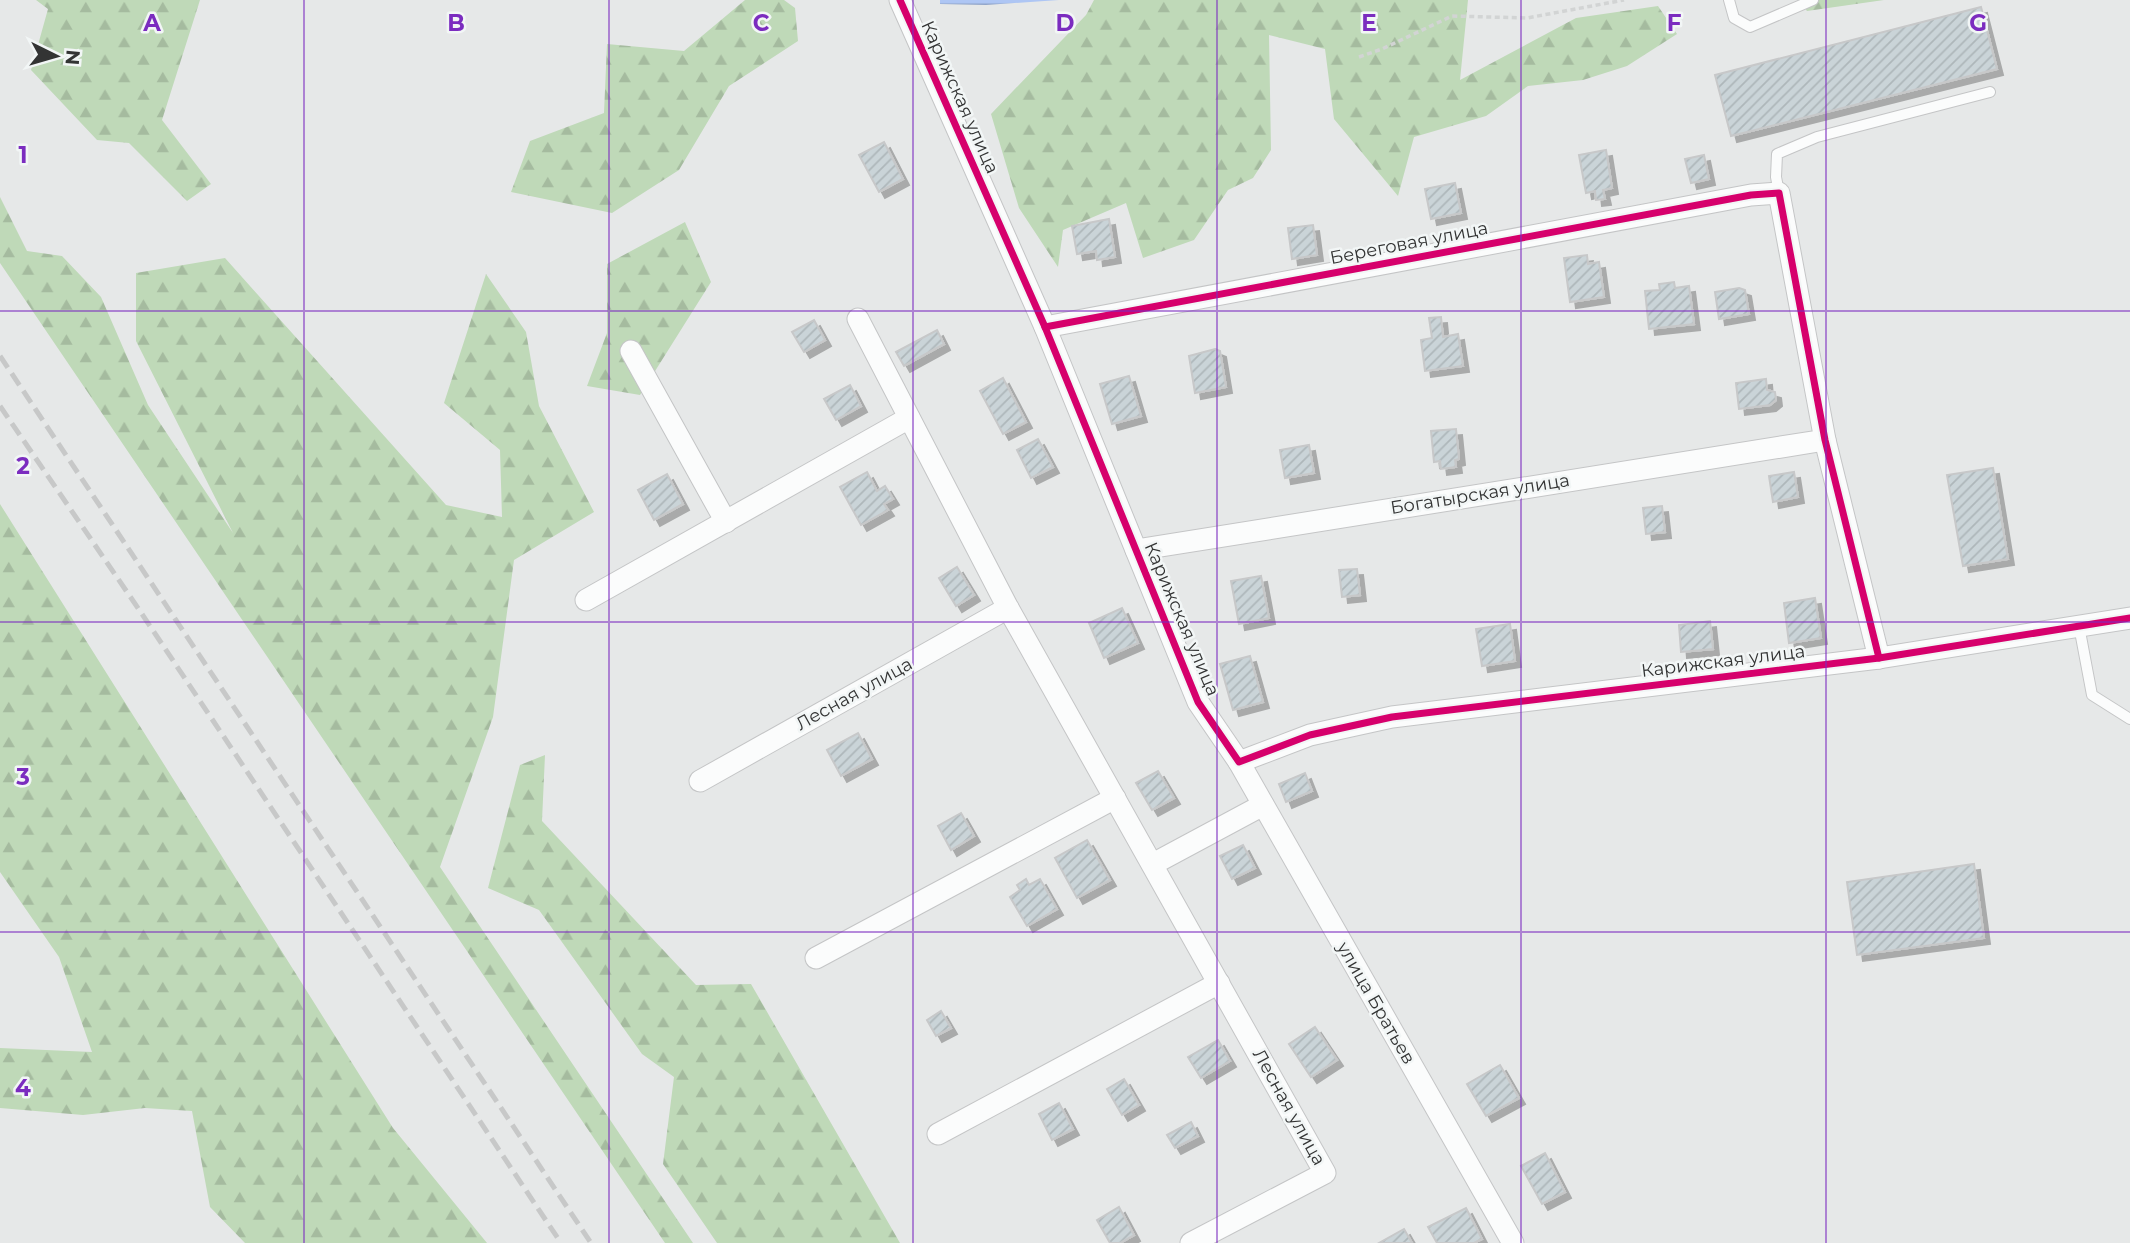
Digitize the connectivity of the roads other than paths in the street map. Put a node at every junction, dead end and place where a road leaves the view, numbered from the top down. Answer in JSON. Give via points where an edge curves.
{"nodes":[{"id":1,"x":900,"y":0,"type":"edge"},
{"id":2,"x":1729,"y":0,"type":"edge"},
{"id":3,"x":1813,"y":0,"type":"edge"},
{"id":4,"x":1990,"y":92,"type":"dead end"},
{"id":5,"x":1779,"y":193,"type":"junction"},
{"id":6,"x":858,"y":318,"type":"dead end"},
{"id":7,"x":1045,"y":327,"type":"junction"},
{"id":8,"x":631,"y":351,"type":"dead end"},
{"id":9,"x":909,"y":418,"type":"junction"},
{"id":10,"x":1825,"y":440,"type":"junction"},
{"id":11,"x":726,"y":522,"type":"junction"},
{"id":12,"x":1136,"y":550,"type":"junction"},
{"id":13,"x":586,"y":600,"type":"dead end"},
{"id":14,"x":1008,"y":608,"type":"junction"},
{"id":15,"x":2130,"y":618,"type":"edge"},
{"id":16,"x":2079,"y":626,"type":"junction"},
{"id":17,"x":1879,"y":657,"type":"junction"},
{"id":18,"x":2130,"y":719,"type":"edge"},
{"id":19,"x":1239,"y":762,"type":"junction"},
{"id":20,"x":700,"y":781,"type":"dead end"},
{"id":21,"x":1115,"y":798,"type":"junction"},
{"id":22,"x":1264,"y":804,"type":"junction"},
{"id":23,"x":1153,"y":864,"type":"junction"},
{"id":24,"x":816,"y":958,"type":"dead end"},
{"id":25,"x":1219,"y":983,"type":"junction"},
{"id":26,"x":938,"y":1134,"type":"dead end"},
{"id":27,"x":1191,"y":1243,"type":"edge"},
{"id":28,"x":1513,"y":1243,"type":"edge"}],
"edges":[{"from":1,"to":7,"type":"street","name":"Карижская улица"},
{"from":2,"to":3,"type":"lane","via":[[1734,18],[1750,27]]},
{"from":4,"to":5,"type":"lane","via":[[1816,137],[1777,154]]},
{"from":5,"to":7,"type":"street","name":"Береговая улица"},
{"from":5,"to":10,"type":"street"},
{"from":6,"to":9,"type":"street","name":"Лесная улица"},
{"from":7,"to":12,"type":"street","name":"Карижская улица"},
{"from":8,"to":11,"type":"street"},
{"from":9,"to":11,"type":"street"},
{"from":9,"to":14,"type":"street","name":"Лесная улица"},
{"from":10,"to":12,"type":"street","name":"Богатырская улица"},
{"from":10,"to":17,"type":"street"},
{"from":11,"to":13,"type":"street"},
{"from":12,"to":19,"type":"street","name":"Карижская улица","via":[[1198,702]]},
{"from":14,"to":20,"type":"street","name":"Лесная улица"},
{"from":14,"to":21,"type":"street","name":"Лесная улица"},
{"from":15,"to":16,"type":"street","name":"Карижская улица"},
{"from":16,"to":17,"type":"street","name":"Карижская улица"},
{"from":16,"to":18,"type":"lane","via":[[2092,695]]},
{"from":17,"to":19,"type":"street","name":"Карижская улица","via":[[1392,717],[1310,735]]},
{"from":19,"to":22,"type":"street","name":"улица Братьев"},
{"from":21,"to":23,"type":"street","name":"Лесная улица"},
{"from":21,"to":24,"type":"street"},
{"from":22,"to":23,"type":"street"},
{"from":22,"to":28,"type":"street","name":"улица Братьев"},
{"from":23,"to":25,"type":"street","name":"Лесная улица"},
{"from":25,"to":26,"type":"street"},
{"from":25,"to":27,"type":"street","name":"Лесная улица","via":[[1325,1173]]}]}
